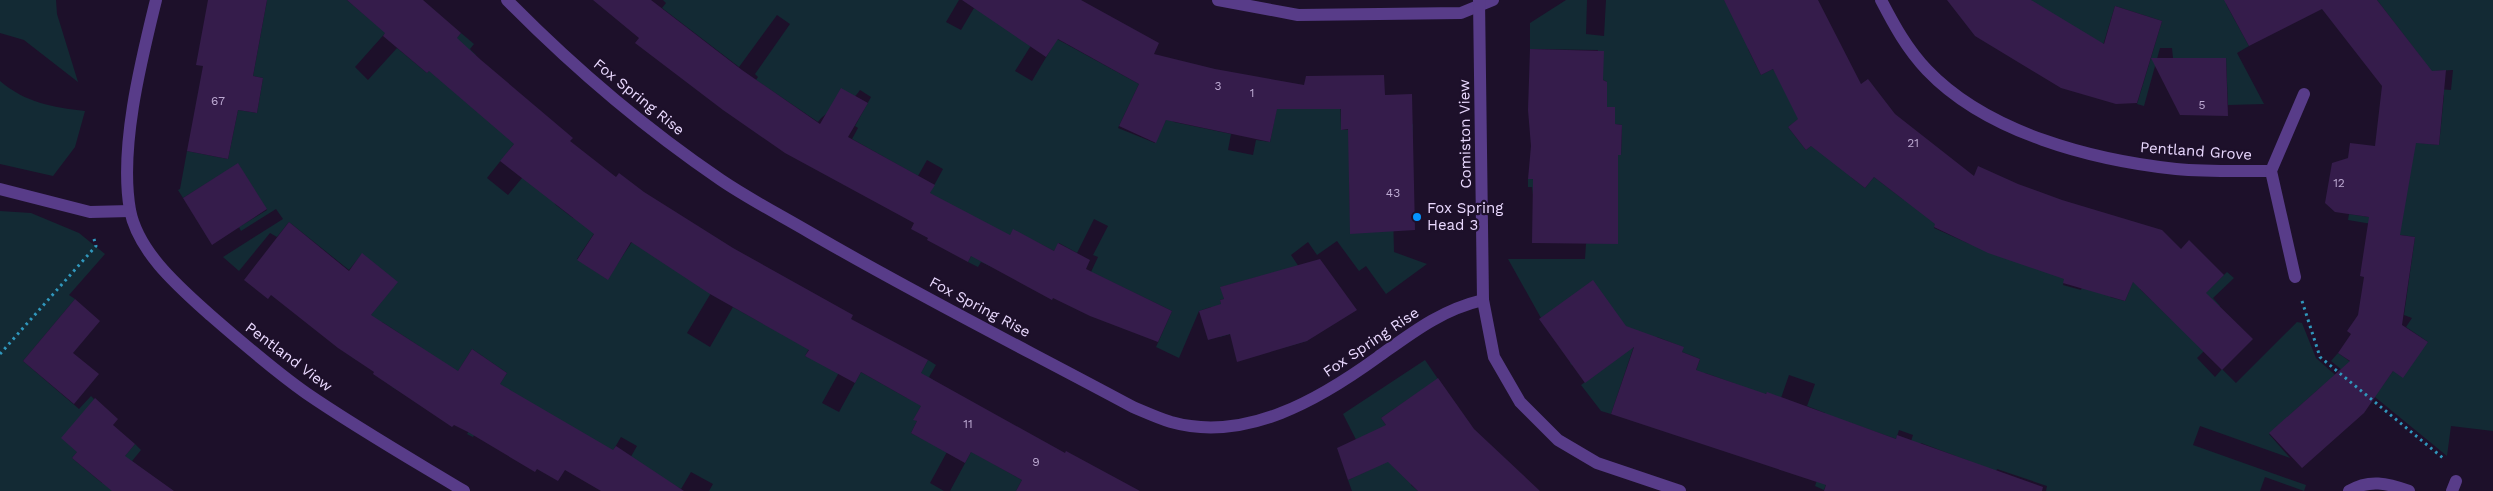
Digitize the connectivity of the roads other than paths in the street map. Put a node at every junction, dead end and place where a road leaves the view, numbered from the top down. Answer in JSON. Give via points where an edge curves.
{"nodes":[{"id":1,"x":156,"y":0,"type":"edge"},
{"id":2,"x":507,"y":0,"type":"edge"},
{"id":3,"x":1218,"y":0,"type":"edge"},
{"id":4,"x":1493,"y":0,"type":"edge"},
{"id":5,"x":1881,"y":0,"type":"edge"},
{"id":6,"x":1479,"y":3,"type":"edge"},
{"id":7,"x":2304,"y":94,"type":"dead end"},
{"id":8,"x":2271,"y":171,"type":"junction"},
{"id":9,"x":0,"y":189,"type":"edge"},
{"id":10,"x":130,"y":211,"type":"junction"},
{"id":11,"x":2295,"y":277,"type":"road end"},
{"id":12,"x":1484,"y":300,"type":"junction"},
{"id":13,"x":464,"y":491,"type":"edge"},
{"id":14,"x":1680,"y":491,"type":"edge"},
{"id":15,"x":2349,"y":491,"type":"edge"},
{"id":16,"x":2409,"y":491,"type":"edge"}],
"edges":[{"from":1,"to":10,"type":"street","via":[[130,134]]},
{"from":2,"to":12,"type":"street","name":"Fox Spring Rise","via":[[573,66],[647,127],[723,181],[856,260],[1133,407],[1172,423],[1234,426],[1256,422],[1306,404],[1350,378],[1440,314]]},
{"from":3,"to":6,"type":"street","via":[[1298,15],[1461,14]]},
{"from":4,"to":6,"type":"street"},
{"from":5,"to":8,"type":"street","name":"Pentland Grove","via":[[1926,69],[1948,90],[1984,114],[2059,145],[2115,160],[2179,169]]},
{"from":6,"to":12,"type":"street","name":"Comiston View"},
{"from":7,"to":8,"type":"street","name":"Pentland Grove"},
{"from":8,"to":11,"type":"street","name":"Pentland Grove"},
{"from":9,"to":10,"type":"street","via":[[90,212]]},
{"from":10,"to":13,"type":"street","name":"Pentland View","via":[[148,250],[183,291],[238,339],[305,392]]},
{"from":12,"to":14,"type":"street","name":"Comiston View","via":[[1494,357],[1508,384],[1534,418],[1571,449],[1598,463]]},
{"from":15,"to":16,"type":"street","via":[[2371,483],[2384,483]]}]}
